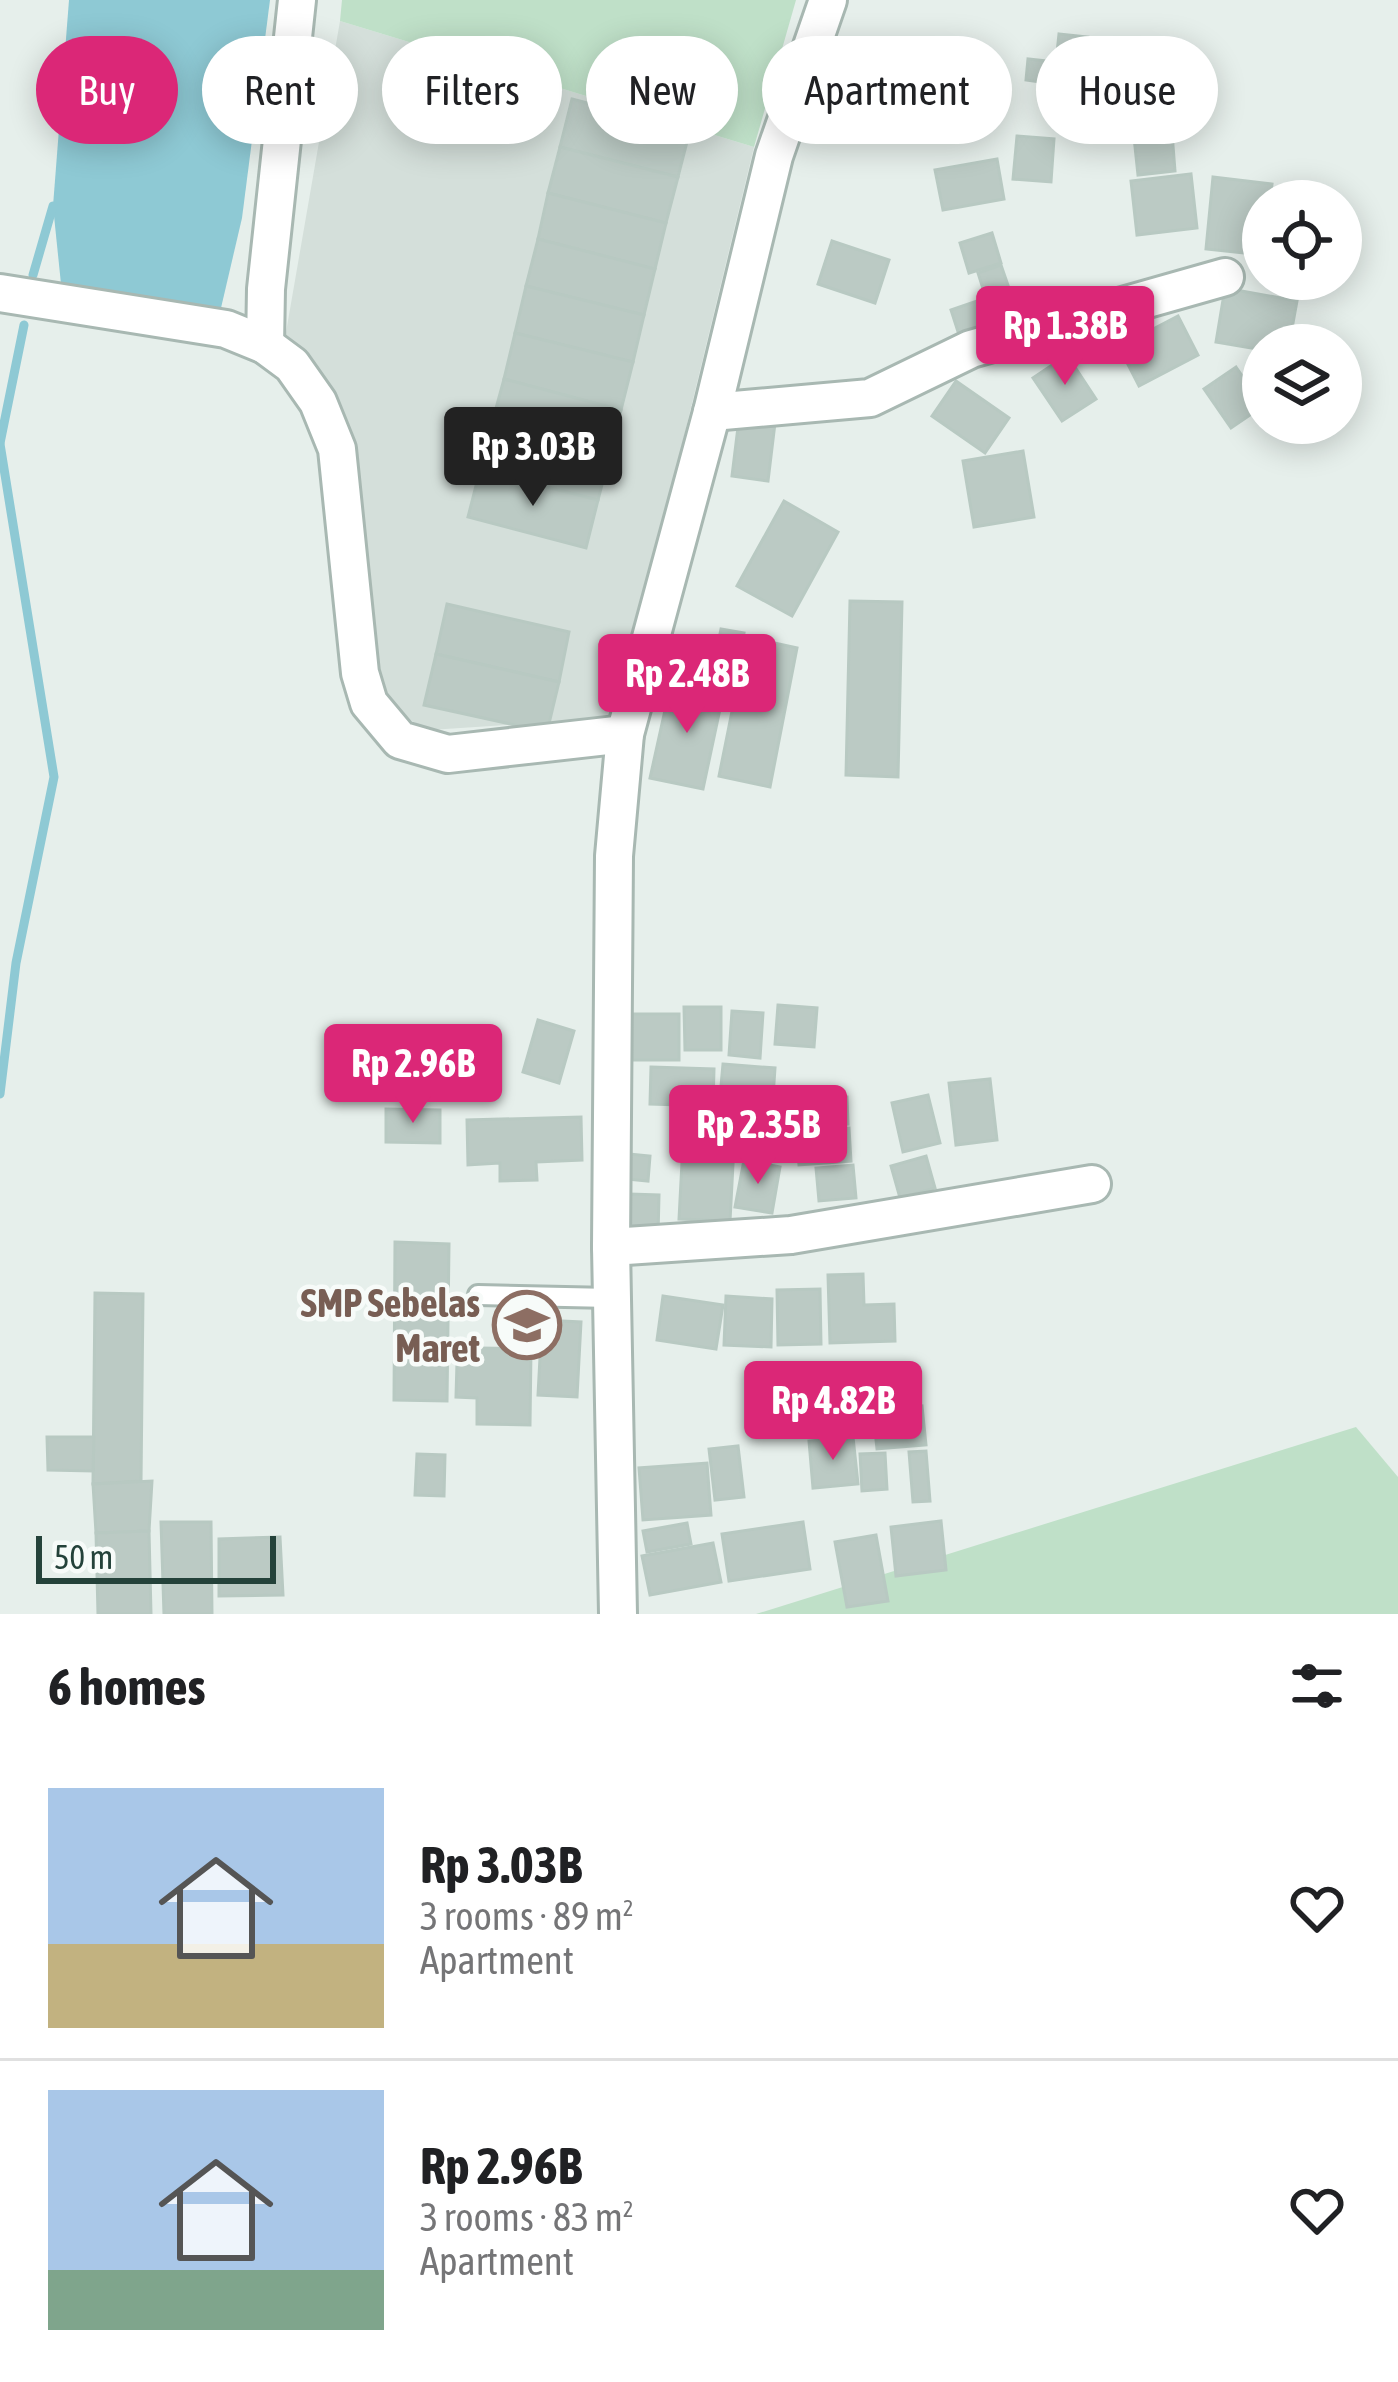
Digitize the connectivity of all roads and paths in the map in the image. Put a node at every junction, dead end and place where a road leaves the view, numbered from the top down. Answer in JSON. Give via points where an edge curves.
{"nodes":[{"id":1,"x":297,"y":0,"type":"edge"},
{"id":2,"x":828,"y":0,"type":"edge"},
{"id":3,"x":1225,"y":277,"type":"dead end"},
{"id":4,"x":0,"y":293,"type":"edge"},
{"id":5,"x":265,"y":345,"type":"junction"},
{"id":6,"x":712,"y":412,"type":"junction"},
{"id":7,"x":625,"y":734,"type":"junction"},
{"id":8,"x":1092,"y":1184,"type":"dead end"},
{"id":9,"x":611,"y":1247,"type":"junction"},
{"id":10,"x":478,"y":1295,"type":"dead end"},
{"id":11,"x":611,"y":1298,"type":"junction"},
{"id":12,"x":618,"y":1614,"type":"edge"}],
"edges":[{"from":1,"to":5,"type":"street"},
{"from":2,"to":6,"type":"street","via":[[774,156]]},
{"from":3,"to":6,"type":"street","via":[[971,349],[870,398]]},
{"from":4,"to":5,"type":"street","via":[[226,329]]},
{"from":5,"to":7,"type":"street","via":[[292,365],[318,402],[337,449],[360,674],[369,703],[400,740],[448,754]]},
{"from":6,"to":7,"type":"street"},
{"from":7,"to":9,"type":"street","via":[[614,856]]},
{"from":8,"to":9,"type":"street","via":[[790,1234]]},
{"from":9,"to":11,"type":"street"},
{"from":10,"to":11,"type":"lane"},
{"from":11,"to":12,"type":"street"}]}
